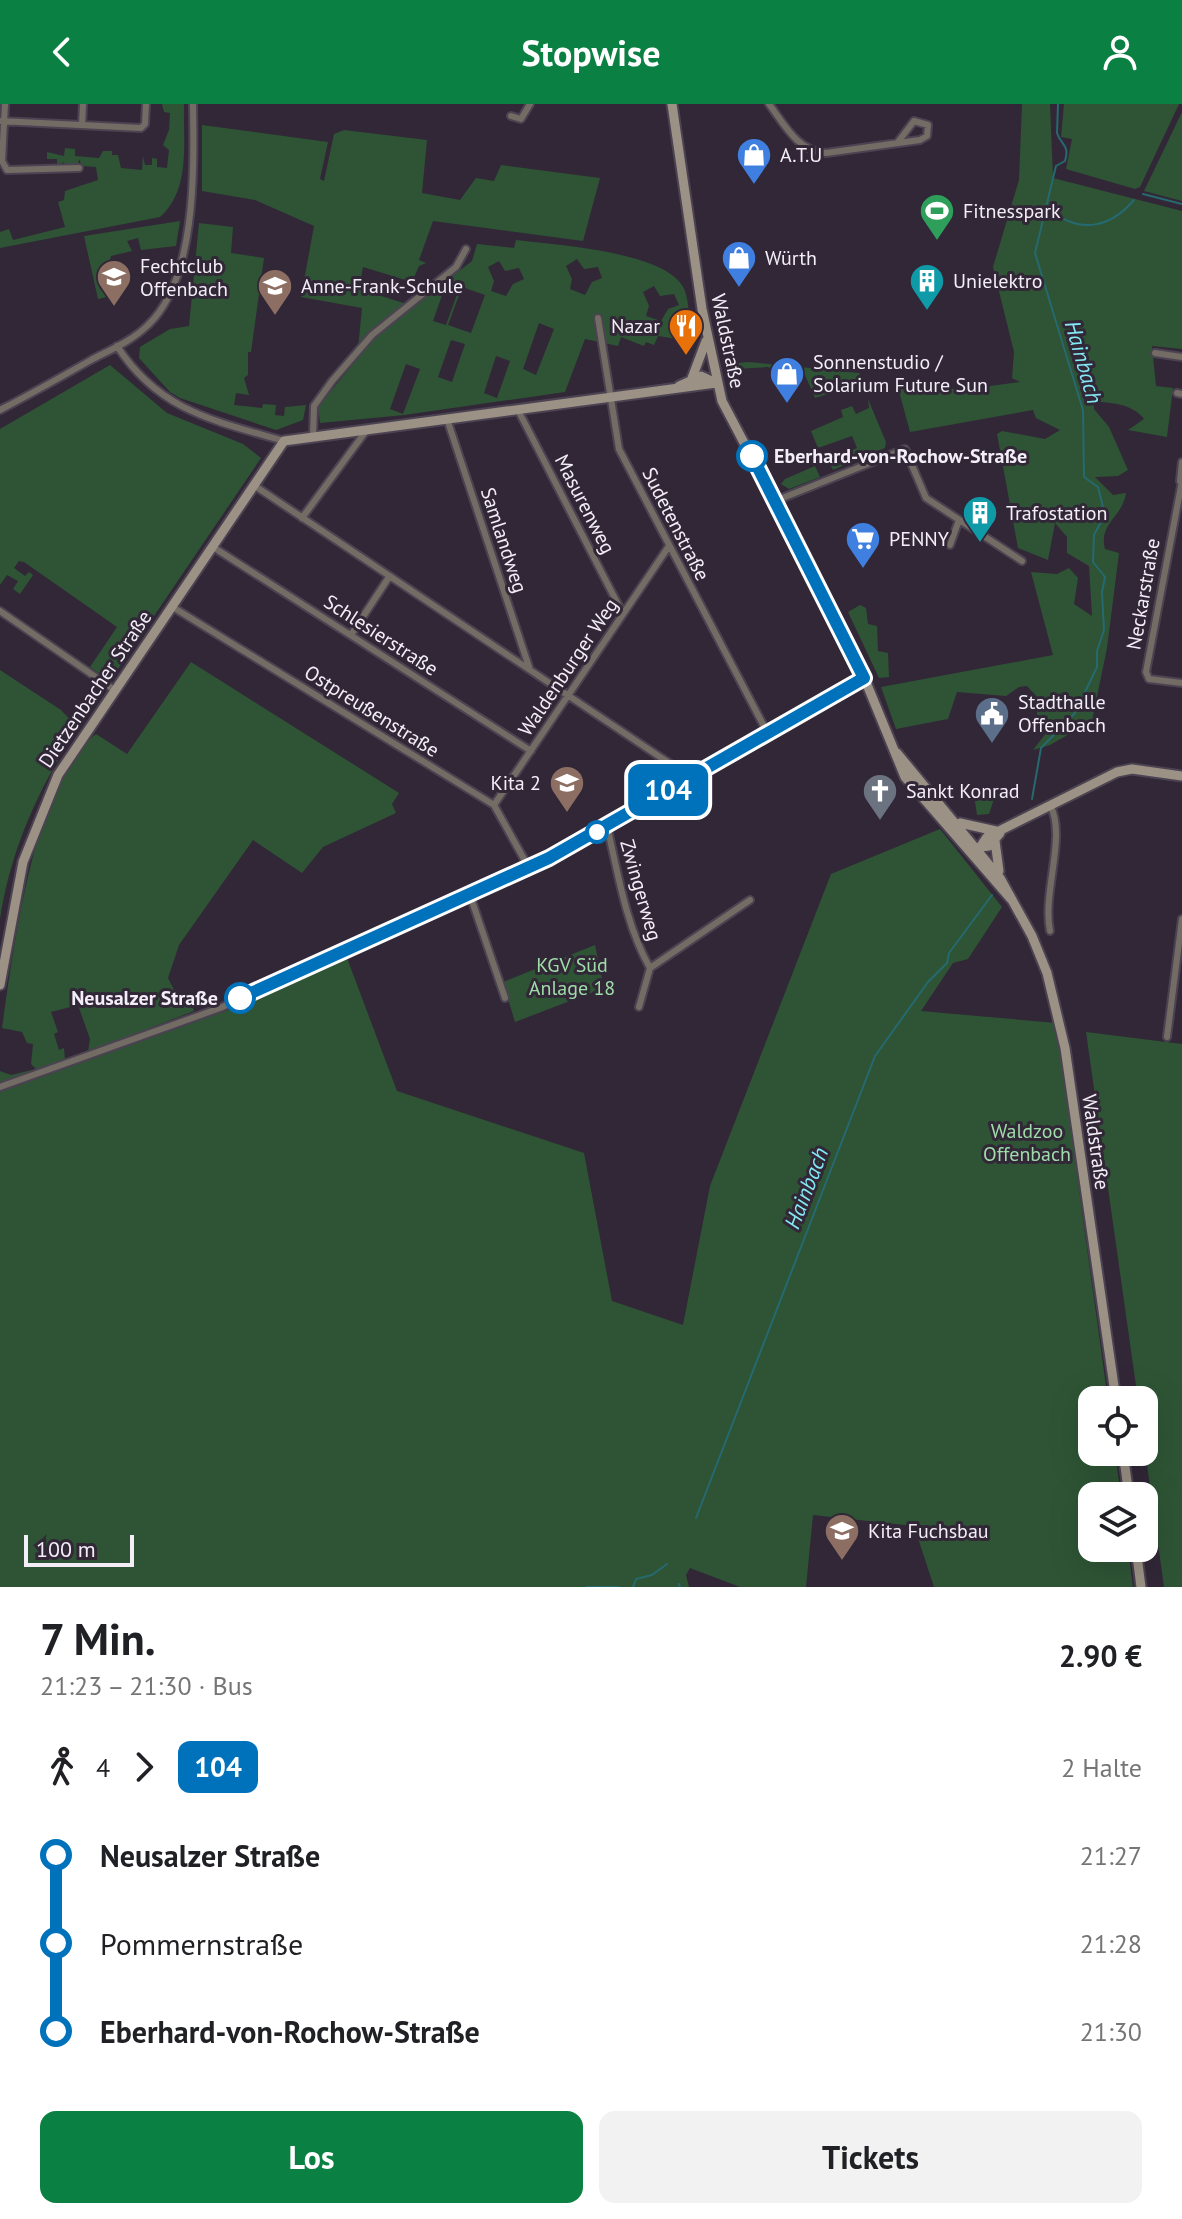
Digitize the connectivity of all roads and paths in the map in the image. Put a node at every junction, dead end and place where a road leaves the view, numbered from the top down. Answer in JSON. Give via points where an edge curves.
{"nodes":[{"id":1,"x":5,"y":104,"type":"edge"},
{"id":2,"x":83,"y":104,"type":"edge"},
{"id":3,"x":146,"y":104,"type":"edge"},
{"id":4,"x":193,"y":104,"type":"edge"},
{"id":5,"x":530,"y":104,"type":"edge"},
{"id":6,"x":672,"y":104,"type":"edge"},
{"id":7,"x":769,"y":104,"type":"edge"},
{"id":8,"x":511,"y":116,"type":"dead end"},
{"id":9,"x":2,"y":121,"type":"edge"},
{"id":10,"x":82,"y":125,"type":"junction"},
{"id":11,"x":898,"y":142,"type":"junction"},
{"id":12,"x":79,"y":168,"type":"dead end"},
{"id":13,"x":466,"y":249,"type":"dead end"},
{"id":14,"x":598,"y":318,"type":"dead end"},
{"id":15,"x":707,"y":338,"type":"junction"},
{"id":16,"x":117,"y":346,"type":"junction"},
{"id":17,"x":1155,"y":353,"type":"dead end"},
{"id":18,"x":1182,"y":357,"type":"edge"},
{"id":19,"x":692,"y":378,"type":"junction"},
{"id":20,"x":716,"y":383,"type":"junction"},
{"id":21,"x":674,"y":389,"type":"junction"},
{"id":22,"x":610,"y":398,"type":"junction"},
{"id":23,"x":0,"y":410,"type":"edge"},
{"id":24,"x":518,"y":410,"type":"junction"},
{"id":25,"x":447,"y":419,"type":"junction"},
{"id":26,"x":366,"y":431,"type":"junction"},
{"id":27,"x":313,"y":438,"type":"junction"},
{"id":28,"x":284,"y":441,"type":"junction"},
{"id":29,"x":1182,"y":462,"type":"edge"},
{"id":30,"x":1181,"y":481,"type":"edge"},
{"id":31,"x":255,"y":486,"type":"junction"},
{"id":32,"x":775,"y":501,"type":"junction"},
{"id":33,"x":302,"y":518,"type":"junction"},
{"id":34,"x":959,"y":520,"type":"junction"},
{"id":35,"x":950,"y":545,"type":"dead end"},
{"id":36,"x":669,"y":546,"type":"junction"},
{"id":37,"x":213,"y":547,"type":"junction"},
{"id":38,"x":1022,"y":561,"type":"dead end"},
{"id":39,"x":389,"y":577,"type":"junction"},
{"id":40,"x":171,"y":606,"type":"junction"},
{"id":41,"x":0,"y":611,"type":"edge"},
{"id":42,"x":623,"y":614,"type":"junction"},
{"id":43,"x":351,"y":635,"type":"junction"},
{"id":44,"x":530,"y":671,"type":"junction"},
{"id":45,"x":864,"y":678,"type":"junction"},
{"id":46,"x":1182,"y":683,"type":"edge"},
{"id":47,"x":113,"y":689,"type":"junction"},
{"id":48,"x":567,"y":696,"type":"junction"},
{"id":49,"x":767,"y":732,"type":"junction"},
{"id":50,"x":889,"y":740,"type":"junction"},
{"id":51,"x":531,"y":751,"type":"junction"},
{"id":52,"x":1182,"y":776,"type":"edge"},
{"id":53,"x":690,"y":777,"type":"junction"},
{"id":54,"x":494,"y":805,"type":"junction"},
{"id":55,"x":1050,"y":805,"type":"junction"},
{"id":56,"x":953,"y":820,"type":"junction"},
{"id":57,"x":607,"y":826,"type":"junction"},
{"id":58,"x":1002,"y":831,"type":"junction"},
{"id":59,"x":995,"y":841,"type":"junction"},
{"id":60,"x":976,"y":854,"type":"junction"},
{"id":61,"x":529,"y":868,"type":"junction"},
{"id":62,"x":1000,"y":878,"type":"junction"},
{"id":63,"x":470,"y":895,"type":"junction"},
{"id":64,"x":1011,"y":899,"type":"junction"},
{"id":65,"x":750,"y":900,"type":"dead end"},
{"id":66,"x":1182,"y":919,"type":"edge"},
{"id":67,"x":1050,"y":931,"type":"dead end"},
{"id":68,"x":650,"y":968,"type":"junction"},
{"id":69,"x":0,"y":985,"type":"edge"},
{"id":70,"x":505,"y":998,"type":"dead end"},
{"id":71,"x":639,"y":1007,"type":"dead end"},
{"id":72,"x":1167,"y":1037,"type":"dead end"},
{"id":73,"x":0,"y":1087,"type":"edge"},
{"id":74,"x":1114,"y":1386,"type":"edge"},
{"id":75,"x":1138,"y":1562,"type":"edge"},
{"id":76,"x":1141,"y":1587,"type":"edge"}],
"edges":[{"from":1,"to":9,"type":"street"},
{"from":2,"to":10,"type":"street"},
{"from":3,"to":10,"type":"street","via":[[143,127]]},
{"from":4,"to":16,"type":"street","via":[[191,186],[178,277],[151,323]]},
{"from":5,"to":8,"type":"street","via":[[521,119]]},
{"from":6,"to":15,"type":"main road","name":"Waldstraße"},
{"from":7,"to":11,"type":"street","via":[[797,141],[812,151]]},
{"from":9,"to":10,"type":"street"},
{"from":9,"to":12,"type":"street","via":[[2,161],[7,170]]},
{"from":11,"to":11,"type":"street","via":[[926,138],[928,125],[914,121]]},
{"from":13,"to":27,"type":"street","via":[[456,267],[372,335],[332,381],[314,406]]},
{"from":14,"to":22,"type":"street","name":"Sudetenstraße"},
{"from":15,"to":19,"type":"main road"},
{"from":15,"to":20,"type":"main road","name":"Waldstraße"},
{"from":16,"to":23,"type":"street"},
{"from":16,"to":28,"type":"street","via":[[147,383],[177,406]]},
{"from":17,"to":18,"type":"street"},
{"from":19,"to":20,"type":"main road"},
{"from":19,"to":21,"type":"main road"},
{"from":20,"to":21,"type":"main road"},
{"from":20,"to":32,"type":"main road","name":"Waldstraße"},
{"from":21,"to":22,"type":"main road"},
{"from":22,"to":24,"type":"main road"},
{"from":22,"to":36,"type":"street","name":"Sudetenstraße","via":[[619,449]]},
{"from":24,"to":25,"type":"main road"},
{"from":24,"to":42,"type":"street","name":"Masurenweg"},
{"from":25,"to":26,"type":"main road"},
{"from":25,"to":44,"type":"street","name":"Samlandweg"},
{"from":26,"to":27,"type":"main road"},
{"from":26,"to":33,"type":"street"},
{"from":27,"to":28,"type":"main road"},
{"from":28,"to":31,"type":"main road","name":"Dietzenbacher Straße"},
{"from":29,"to":30,"type":"street","name":"Neckarstraße"},
{"from":30,"to":46,"type":"street","name":"Neckarstraße","via":[[1146,672],[1149,679]]},
{"from":31,"to":33,"type":"street"},
{"from":31,"to":37,"type":"main road","name":"Dietzenbacher Straße"},
{"from":32,"to":34,"type":"street","via":[[905,449],[923,495]]},
{"from":32,"to":45,"type":"main road","name":"Waldstraße"},
{"from":33,"to":39,"type":"street"},
{"from":34,"to":35,"type":"street"},
{"from":34,"to":38,"type":"street"},
{"from":36,"to":42,"type":"street","name":"Waldenburger Weg"},
{"from":36,"to":49,"type":"street","name":"Sudetenstraße"},
{"from":37,"to":40,"type":"main road","name":"Dietzenbacher Straße"},
{"from":37,"to":43,"type":"street","name":"Schlesierstraße"},
{"from":39,"to":43,"type":"street"},
{"from":39,"to":44,"type":"street"},
{"from":40,"to":47,"type":"main road","name":"Dietzenbacher Straße"},
{"from":40,"to":54,"type":"street","name":"Ostpreußenstraße"},
{"from":41,"to":47,"type":"street"},
{"from":42,"to":48,"type":"street","name":"Waldenburger Weg"},
{"from":43,"to":51,"type":"street","name":"Schlesierstraße"},
{"from":44,"to":48,"type":"street"},
{"from":45,"to":49,"type":"street"},
{"from":45,"to":50,"type":"main road","name":"Waldstraße"},
{"from":47,"to":69,"type":"main road","name":"Dietzenbacher Straße","via":[[66,760],[39,816],[17,888]]},
{"from":48,"to":51,"type":"street","name":"Waldenburger Weg"},
{"from":48,"to":53,"type":"street"},
{"from":49,"to":53,"type":"street"},
{"from":50,"to":56,"type":"main road","name":"Waldstraße"},
{"from":50,"to":60,"type":"main road","name":"Waldstraße","via":[[905,777]]},
{"from":51,"to":54,"type":"street","name":"Waldenburger Weg"},
{"from":52,"to":55,"type":"main road","via":[[1124,770]]},
{"from":53,"to":57,"type":"street"},
{"from":54,"to":61,"type":"street","name":"Ostpreußenstraße"},
{"from":55,"to":58,"type":"main road"},
{"from":55,"to":67,"type":"street","via":[[1056,824],[1046,909]]},
{"from":56,"to":58,"type":"main road","via":[[982,831]]},
{"from":56,"to":60,"type":"main road","name":"Waldstraße"},
{"from":57,"to":61,"type":"street"},
{"from":57,"to":68,"type":"street","name":"Zwingerweg"},
{"from":58,"to":59,"type":"main road"},
{"from":58,"to":60,"type":"main road","via":[[985,839]]},
{"from":59,"to":60,"type":"main road"},
{"from":59,"to":62,"type":"main road"},
{"from":60,"to":62,"type":"main road","name":"Waldstraße"},
{"from":60,"to":64,"type":"main road","name":"Waldstraße"},
{"from":61,"to":63,"type":"street"},
{"from":62,"to":64,"type":"main road","name":"Waldstraße"},
{"from":63,"to":70,"type":"street"},
{"from":63,"to":73,"type":"street","via":[[220,1008]]},
{"from":64,"to":74,"type":"main road","name":"Waldstraße","via":[[1039,953],[1058,1014]]},
{"from":65,"to":68,"type":"street"},
{"from":66,"to":72,"type":"street"},
{"from":68,"to":71,"type":"street","name":"Zwingerweg"},
{"from":75,"to":76,"type":"main road"}]}
